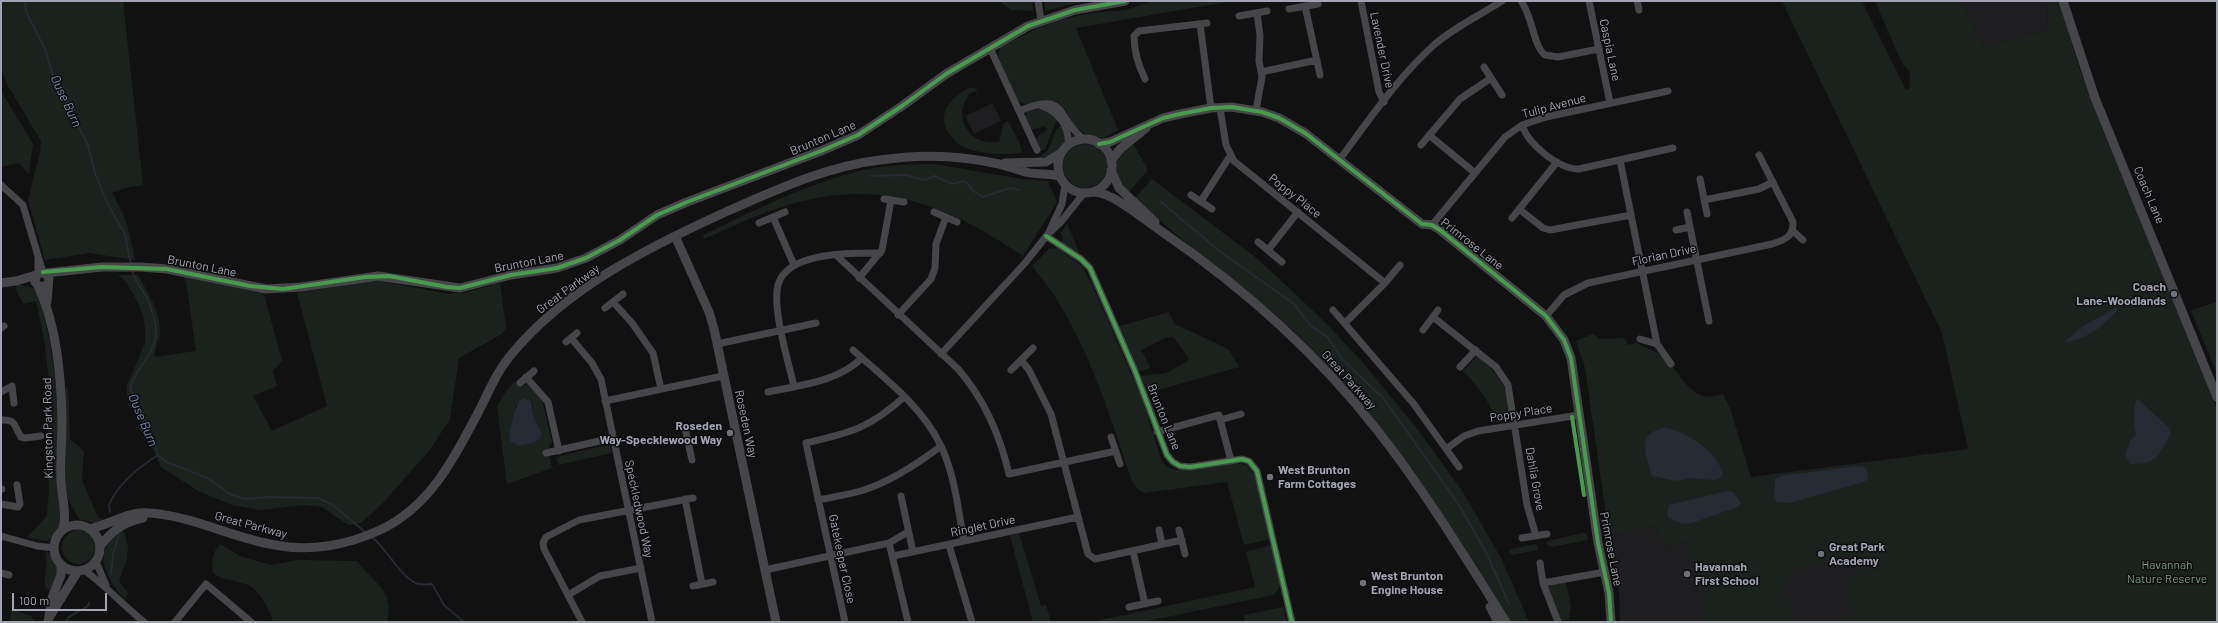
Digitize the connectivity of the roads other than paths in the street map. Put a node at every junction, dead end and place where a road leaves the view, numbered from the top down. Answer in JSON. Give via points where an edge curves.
{"nodes":[{"id":1,"x":1038,"y":1,"type":"edge"},
{"id":2,"x":1125,"y":1,"type":"edge"},
{"id":3,"x":1361,"y":1,"type":"edge"},
{"id":4,"x":1502,"y":1,"type":"edge"},
{"id":5,"x":1521,"y":1,"type":"edge"},
{"id":6,"x":1589,"y":1,"type":"edge"},
{"id":7,"x":1637,"y":1,"type":"edge"},
{"id":8,"x":2064,"y":1,"type":"edge"},
{"id":9,"x":1493,"y":3,"type":"edge"},
{"id":10,"x":1318,"y":4,"type":"dead end"},
{"id":11,"x":1305,"y":6,"type":"junction"},
{"id":12,"x":1289,"y":9,"type":"dead end"},
{"id":13,"x":1640,"y":10,"type":"dead end"},
{"id":14,"x":1267,"y":11,"type":"dead end"},
{"id":15,"x":1257,"y":13,"type":"junction"},
{"id":16,"x":1239,"y":16,"type":"dead end"},
{"id":17,"x":1041,"y":20,"type":"junction"},
{"id":18,"x":990,"y":48,"type":"junction"},
{"id":19,"x":1599,"y":49,"type":"junction"},
{"id":20,"x":1317,"y":60,"type":"junction"},
{"id":21,"x":1484,"y":67,"type":"dead end"},
{"id":22,"x":1261,"y":72,"type":"junction"},
{"id":23,"x":1320,"y":75,"type":"dead end"},
{"id":24,"x":1491,"y":78,"type":"junction"},
{"id":25,"x":1145,"y":79,"type":"dead end"},
{"id":26,"x":1668,"y":90,"type":"dead end"},
{"id":27,"x":1502,"y":95,"type":"dead end"},
{"id":28,"x":1384,"y":102,"type":"junction"},
{"id":29,"x":1610,"y":103,"type":"junction"},
{"id":30,"x":1039,"y":105,"type":"junction"},
{"id":31,"x":1216,"y":108,"type":"junction"},
{"id":32,"x":1256,"y":110,"type":"junction"},
{"id":33,"x":1019,"y":111,"type":"junction"},
{"id":34,"x":1522,"y":124,"type":"junction"},
{"id":35,"x":1148,"y":126,"type":"junction"},
{"id":36,"x":1428,"y":135,"type":"junction"},
{"id":37,"x":1083,"y":139,"type":"junction"},
{"id":38,"x":1099,"y":144,"type":"junction"},
{"id":39,"x":1068,"y":145,"type":"junction"},
{"id":40,"x":1421,"y":145,"type":"dead end"},
{"id":41,"x":1673,"y":148,"type":"dead end"},
{"id":42,"x":1037,"y":150,"type":"dead end"},
{"id":43,"x":1062,"y":153,"type":"junction"},
{"id":44,"x":1759,"y":155,"type":"dead end"},
{"id":45,"x":1230,"y":156,"type":"junction"},
{"id":46,"x":1340,"y":159,"type":"junction"},
{"id":47,"x":1620,"y":160,"type":"junction"},
{"id":48,"x":1557,"y":162,"type":"junction"},
{"id":49,"x":998,"y":164,"type":"junction"},
{"id":50,"x":1111,"y":166,"type":"junction"},
{"id":51,"x":1475,"y":173,"type":"junction"},
{"id":52,"x":1060,"y":176,"type":"junction"},
{"id":53,"x":1700,"y":179,"type":"dead end"},
{"id":54,"x":1773,"y":182,"type":"junction"},
{"id":55,"x":1,"y":185,"type":"edge"},
{"id":56,"x":1065,"y":185,"type":"junction"},
{"id":57,"x":1094,"y":192,"type":"junction"},
{"id":58,"x":1084,"y":193,"type":"junction"},
{"id":59,"x":1191,"y":195,"type":"dead end"},
{"id":60,"x":1704,"y":200,"type":"junction"},
{"id":61,"x":904,"y":202,"type":"dead end"},
{"id":62,"x":1200,"y":202,"type":"junction"},
{"id":63,"x":1212,"y":209,"type":"dead end"},
{"id":64,"x":1519,"y":209,"type":"junction"},
{"id":65,"x":785,"y":212,"type":"dead end"},
{"id":66,"x":934,"y":212,"type":"dead end"},
{"id":67,"x":1298,"y":212,"type":"junction"},
{"id":68,"x":1687,"y":212,"type":"dead end"},
{"id":69,"x":1707,"y":214,"type":"dead end"},
{"id":70,"x":1631,"y":215,"type":"junction"},
{"id":71,"x":773,"y":217,"type":"junction"},
{"id":72,"x":946,"y":217,"type":"junction"},
{"id":73,"x":1512,"y":218,"type":"dead end"},
{"id":74,"x":957,"y":222,"type":"dead end"},
{"id":75,"x":759,"y":223,"type":"dead end"},
{"id":76,"x":1432,"y":225,"type":"junction"},
{"id":77,"x":1690,"y":227,"type":"junction"},
{"id":78,"x":1676,"y":230,"type":"dead end"},
{"id":79,"x":1793,"y":231,"type":"junction"},
{"id":80,"x":1047,"y":235,"type":"junction"},
{"id":81,"x":675,"y":236,"type":"junction"},
{"id":82,"x":1804,"y":240,"type":"dead end"},
{"id":83,"x":1176,"y":242,"type":"junction"},
{"id":84,"x":1258,"y":242,"type":"dead end"},
{"id":85,"x":1268,"y":250,"type":"junction"},
{"id":86,"x":880,"y":253,"type":"junction"},
{"id":87,"x":836,"y":255,"type":"junction"},
{"id":88,"x":1697,"y":260,"type":"junction"},
{"id":89,"x":1282,"y":262,"type":"dead end"},
{"id":90,"x":794,"y":265,"type":"junction"},
{"id":91,"x":1400,"y":265,"type":"dead end"},
{"id":92,"x":1643,"y":271,"type":"junction"},
{"id":93,"x":42,"y":278,"type":"junction"},
{"id":94,"x":858,"y":278,"type":"junction"},
{"id":95,"x":1,"y":283,"type":"edge"},
{"id":96,"x":1385,"y":283,"type":"junction"},
{"id":97,"x":623,"y":294,"type":"dead end"},
{"id":98,"x":613,"y":302,"type":"junction"},
{"id":99,"x":605,"y":308,"type":"dead end"},
{"id":100,"x":1333,"y":310,"type":"dead end"},
{"id":101,"x":1438,"y":310,"type":"dead end"},
{"id":102,"x":898,"y":314,"type":"junction"},
{"id":103,"x":1433,"y":316,"type":"junction"},
{"id":104,"x":1546,"y":316,"type":"junction"},
{"id":105,"x":1709,"y":321,"type":"dead end"},
{"id":106,"x":816,"y":323,"type":"dead end"},
{"id":107,"x":1345,"y":323,"type":"junction"},
{"id":108,"x":782,"y":330,"type":"junction"},
{"id":109,"x":1423,"y":330,"type":"dead end"},
{"id":110,"x":577,"y":333,"type":"dead end"},
{"id":111,"x":1640,"y":339,"type":"dead end"},
{"id":112,"x":717,"y":344,"type":"junction"},
{"id":113,"x":1657,"y":344,"type":"junction"},
{"id":114,"x":1033,"y":348,"type":"dead end"},
{"id":115,"x":853,"y":350,"type":"dead end"},
{"id":116,"x":1476,"y":350,"type":"junction"},
{"id":117,"x":941,"y":354,"type":"junction"},
{"id":118,"x":862,"y":358,"type":"junction"},
{"id":119,"x":1021,"y":360,"type":"junction"},
{"id":120,"x":1671,"y":364,"type":"dead end"},
{"id":121,"x":1460,"y":367,"type":"dead end"},
{"id":122,"x":1011,"y":370,"type":"dead end"},
{"id":123,"x":534,"y":371,"type":"dead end"},
{"id":124,"x":723,"y":376,"type":"junction"},
{"id":125,"x":526,"y":377,"type":"junction"},
{"id":126,"x":520,"y":383,"type":"dead end"},
{"id":127,"x":794,"y":386,"type":"junction"},
{"id":128,"x":661,"y":389,"type":"junction"},
{"id":129,"x":1,"y":392,"type":"edge"},
{"id":130,"x":768,"y":392,"type":"dead end"},
{"id":131,"x":904,"y":396,"type":"junction"},
{"id":132,"x":2217,"y":396,"type":"edge"},
{"id":133,"x":606,"y":401,"type":"junction"},
{"id":134,"x":14,"y":403,"type":"dead end"},
{"id":135,"x":1241,"y":414,"type":"dead end"},
{"id":136,"x":1579,"y":415,"type":"junction"},
{"id":137,"x":1,"y":420,"type":"edge"},
{"id":138,"x":1220,"y":420,"type":"junction"},
{"id":139,"x":1515,"y":425,"type":"junction"},
{"id":140,"x":685,"y":428,"type":"dead end"},
{"id":141,"x":1157,"y":432,"type":"junction"},
{"id":142,"x":41,"y":436,"type":"dead end"},
{"id":143,"x":1111,"y":437,"type":"dead end"},
{"id":144,"x":613,"y":438,"type":"junction"},
{"id":145,"x":941,"y":446,"type":"junction"},
{"id":146,"x":1446,"y":449,"type":"junction"},
{"id":147,"x":559,"y":451,"type":"junction"},
{"id":148,"x":1116,"y":451,"type":"junction"},
{"id":149,"x":546,"y":453,"type":"dead end"},
{"id":150,"x":692,"y":460,"type":"dead end"},
{"id":151,"x":1231,"y":461,"type":"junction"},
{"id":152,"x":1063,"y":462,"type":"junction"},
{"id":153,"x":1120,"y":464,"type":"dead end"},
{"id":154,"x":1459,"y":468,"type":"dead end"},
{"id":155,"x":17,"y":485,"type":"dead end"},
{"id":156,"x":901,"y":496,"type":"dead end"},
{"id":157,"x":694,"y":498,"type":"dead end"},
{"id":158,"x":685,"y":499,"type":"junction"},
{"id":159,"x":818,"y":500,"type":"junction"},
{"id":160,"x":1,"y":504,"type":"edge"},
{"id":161,"x":65,"y":505,"type":"junction"},
{"id":162,"x":628,"y":511,"type":"junction"},
{"id":163,"x":166,"y":516,"type":"junction"},
{"id":164,"x":1078,"y":517,"type":"junction"},
{"id":165,"x":78,"y":525,"type":"junction"},
{"id":166,"x":90,"y":529,"type":"junction"},
{"id":167,"x":63,"y":530,"type":"junction"},
{"id":168,"x":1159,"y":530,"type":"dead end"},
{"id":169,"x":1179,"y":530,"type":"dead end"},
{"id":170,"x":908,"y":532,"type":"junction"},
{"id":171,"x":1547,"y":534,"type":"dead end"},
{"id":172,"x":1,"y":536,"type":"edge"},
{"id":173,"x":1536,"y":536,"type":"junction"},
{"id":174,"x":1522,"y":538,"type":"dead end"},
{"id":175,"x":1182,"y":540,"type":"junction"},
{"id":176,"x":964,"y":541,"type":"junction"},
{"id":177,"x":889,"y":543,"type":"junction"},
{"id":178,"x":949,"y":544,"type":"junction"},
{"id":179,"x":1162,"y":544,"type":"junction"},
{"id":180,"x":100,"y":546,"type":"junction"},
{"id":181,"x":54,"y":548,"type":"junction"},
{"id":182,"x":1133,"y":551,"type":"junction"},
{"id":183,"x":913,"y":552,"type":"junction"},
{"id":184,"x":1185,"y":554,"type":"dead end"},
{"id":185,"x":830,"y":556,"type":"junction"},
{"id":186,"x":892,"y":556,"type":"junction"},
{"id":187,"x":96,"y":562,"type":"junction"},
{"id":188,"x":1540,"y":563,"type":"dead end"},
{"id":189,"x":61,"y":565,"type":"junction"},
{"id":190,"x":1470,"y":565,"type":"junction"},
{"id":191,"x":641,"y":568,"type":"junction"},
{"id":192,"x":765,"y":570,"type":"junction"},
{"id":193,"x":81,"y":571,"type":"junction"},
{"id":194,"x":1605,"y":572,"type":"junction"},
{"id":195,"x":713,"y":582,"type":"dead end"},
{"id":196,"x":1543,"y":583,"type":"junction"},
{"id":197,"x":702,"y":584,"type":"junction"},
{"id":198,"x":693,"y":586,"type":"dead end"},
{"id":199,"x":107,"y":587,"type":"junction"},
{"id":200,"x":568,"y":595,"type":"junction"},
{"id":201,"x":1158,"y":601,"type":"dead end"},
{"id":202,"x":1145,"y":604,"type":"junction"},
{"id":203,"x":1129,"y":607,"type":"dead end"},
{"id":204,"x":1554,"y":619,"type":"edge"},
{"id":205,"x":48,"y":620,"type":"edge"},
{"id":206,"x":144,"y":622,"type":"edge"},
{"id":207,"x":174,"y":622,"type":"edge"},
{"id":208,"x":251,"y":622,"type":"edge"},
{"id":209,"x":582,"y":622,"type":"edge"},
{"id":210,"x":652,"y":622,"type":"edge"},
{"id":211,"x":776,"y":622,"type":"edge"},
{"id":212,"x":844,"y":622,"type":"edge"},
{"id":213,"x":908,"y":622,"type":"edge"},
{"id":214,"x":972,"y":622,"type":"edge"},
{"id":215,"x":1292,"y":622,"type":"edge"},
{"id":216,"x":1498,"y":622,"type":"edge"},
{"id":217,"x":1506,"y":622,"type":"edge"},
{"id":218,"x":1610,"y":622,"type":"edge"}],
"edges":[{"from":1,"to":17,"type":"street"},
{"from":2,"to":17,"type":"street","name":"Brunton Lane","via":[[1076,10]]},
{"from":3,"to":28,"type":"street","name":"Lavender Drive","via":[[1379,92]]},
{"from":4,"to":9,"type":"street","name":"Lavender Drive"},
{"from":5,"to":19,"type":"street","via":[[1529,12],[1537,45],[1545,55],[1558,57]]},
{"from":6,"to":19,"type":"street","name":"Caspia Lane"},
{"from":7,"to":13,"type":"street"},
{"from":8,"to":132,"type":"street","name":"Coach Lane","via":[[2095,98]]},
{"from":9,"to":28,"type":"street","name":"Lavender Drive","via":[[1436,43],[1409,70]]},
{"from":10,"to":11,"type":"street"},
{"from":11,"to":12,"type":"street"},
{"from":11,"to":20,"type":"street"},
{"from":14,"to":15,"type":"street"},
{"from":15,"to":16,"type":"street"},
{"from":15,"to":22,"type":"street"},
{"from":17,"to":18,"type":"street","name":"Brunton Lane"},
{"from":18,"to":33,"type":"street"},
{"from":18,"to":93,"type":"street","name":"Brunton Lane","via":[[946,74],[858,135],[657,215],[604,249],[567,266],[511,274],[460,288],[378,276],[266,289],[167,269],[125,266],[69,271]]},
{"from":19,"to":29,"type":"street","name":"Caspia Lane"},
{"from":20,"to":22,"type":"street"},
{"from":20,"to":23,"type":"street"},
{"from":21,"to":24,"type":"street"},
{"from":22,"to":32,"type":"street"},
{"from":24,"to":27,"type":"street"},
{"from":24,"to":36,"type":"street","via":[[1460,99]]},
{"from":25,"to":31,"type":"street","via":[[1138,66],[1134,36],[1139,31],[1204,23]]},
{"from":26,"to":29,"type":"street","name":"Tulip Avenue"},
{"from":28,"to":46,"type":"street","name":"Lavender Drive"},
{"from":29,"to":34,"type":"street","name":"Tulip Avenue"},
{"from":30,"to":33,"type":"street"},
{"from":30,"to":37,"type":"street","via":[[1050,103],[1057,107]]},
{"from":30,"to":39,"type":"street","via":[[1052,110],[1060,118],[1067,133]]},
{"from":31,"to":32,"type":"street","name":"Primrose Lane"},
{"from":31,"to":35,"type":"street","name":"Primrose Lane","via":[[1172,116]]},
{"from":31,"to":45,"type":"street"},
{"from":32,"to":46,"type":"street","name":"Primrose Lane","via":[[1288,123]]},
{"from":33,"to":42,"type":"street"},
{"from":34,"to":48,"type":"street","via":[[1529,139]]},
{"from":34,"to":51,"type":"street","name":"Tulip Avenue","via":[[1505,137]]},
{"from":35,"to":38,"type":"street","name":"Primrose Lane"},
{"from":35,"to":50,"type":"street","name":"Primrose Lane","via":[[1118,151]]},
{"from":36,"to":40,"type":"street"},
{"from":36,"to":51,"type":"street"},
{"from":37,"to":38,"type":"street"},
{"from":37,"to":39,"type":"street"},
{"from":38,"to":50,"type":"street","name":"Great Parkway","via":[[1107,152]]},
{"from":39,"to":43,"type":"street","name":"Great Parkway"},
{"from":41,"to":47,"type":"street"},
{"from":43,"to":49,"type":"street","name":"Great Parkway","via":[[1046,162]]},
{"from":43,"to":52,"type":"street","name":"Great Parkway","via":[[1058,164]]},
{"from":44,"to":54,"type":"street"},
{"from":45,"to":62,"type":"street"},
{"from":45,"to":67,"type":"street","name":"Poppy Place"},
{"from":46,"to":76,"type":"street","name":"Primrose Lane","via":[[1422,224]]},
{"from":47,"to":48,"type":"street","via":[[1579,169],[1567,168]]},
{"from":47,"to":70,"type":"street"},
{"from":48,"to":64,"type":"street"},
{"from":49,"to":52,"type":"street","name":"Great Parkway","via":[[1024,172]]},
{"from":49,"to":81,"type":"street","name":"Great Parkway","via":[[927,156],[877,160],[847,166],[762,196]]},
{"from":50,"to":57,"type":"street","via":[[1106,183]]},
{"from":50,"to":83,"type":"street","name":"Great Parkway","via":[[1119,188]]},
{"from":51,"to":76,"type":"street","name":"Tulip Avenue"},
{"from":52,"to":56,"type":"street"},
{"from":53,"to":60,"type":"street"},
{"from":54,"to":60,"type":"street","via":[[1747,192]]},
{"from":54,"to":79,"type":"street","via":[[1793,222]]},
{"from":55,"to":93,"type":"street","via":[[23,205]]},
{"from":56,"to":58,"type":"street","name":"Great Parkway","via":[[1073,191]]},
{"from":56,"to":80,"type":"street","via":[[1062,204]]},
{"from":57,"to":58,"type":"street","name":"Great Parkway"},
{"from":57,"to":83,"type":"street","name":"Great Parkway","via":[[1110,196]]},
{"from":58,"to":80,"type":"street"},
{"from":59,"to":62,"type":"street"},
{"from":60,"to":69,"type":"street"},
{"from":61,"to":86,"type":"street","via":[[887,200]]},
{"from":62,"to":63,"type":"street"},
{"from":64,"to":70,"type":"street","via":[[1543,228],[1550,230]]},
{"from":64,"to":73,"type":"street"},
{"from":65,"to":71,"type":"street"},
{"from":66,"to":72,"type":"street"},
{"from":67,"to":85,"type":"street"},
{"from":67,"to":96,"type":"street","name":"Poppy Place"},
{"from":68,"to":77,"type":"street"},
{"from":70,"to":92,"type":"street"},
{"from":71,"to":75,"type":"street"},
{"from":71,"to":90,"type":"street"},
{"from":72,"to":74,"type":"street"},
{"from":72,"to":102,"type":"street","via":[[936,244],[935,268],[931,279]]},
{"from":76,"to":104,"type":"street","name":"Primrose Lane"},
{"from":77,"to":78,"type":"street"},
{"from":77,"to":88,"type":"street"},
{"from":79,"to":82,"type":"street"},
{"from":79,"to":88,"type":"street","name":"Florian Drive","via":[[1788,237],[1772,244]]},
{"from":80,"to":117,"type":"street","via":[[1025,263]]},
{"from":80,"to":141,"type":"street","name":"Brunton Lane","via":[[1090,268],[1135,371]]},
{"from":81,"to":112,"type":"street","name":"Roseden Way","via":[[709,312]]},
{"from":81,"to":163,"type":"street","name":"Great Parkway","via":[[625,263],[575,296],[533,330],[509,358],[494,382],[441,478],[410,510],[381,530],[329,546],[291,548]]},
{"from":83,"to":190,"type":"street","name":"Great Parkway","via":[[1239,290],[1297,342],[1340,386],[1419,486]]},
{"from":84,"to":85,"type":"street"},
{"from":85,"to":89,"type":"street"},
{"from":86,"to":87,"type":"street"},
{"from":86,"to":94,"type":"street"},
{"from":87,"to":90,"type":"street"},
{"from":87,"to":94,"type":"street"},
{"from":88,"to":92,"type":"street","name":"Florian Drive"},
{"from":88,"to":105,"type":"street"},
{"from":90,"to":108,"type":"street","via":[[778,284],[777,305]]},
{"from":91,"to":96,"type":"street"},
{"from":92,"to":104,"type":"street","name":"Florian Drive","via":[[1579,286],[1564,295]]},
{"from":92,"to":113,"type":"street"},
{"from":93,"to":95,"type":"street","name":"Brunton Lane"},
{"from":93,"to":161,"type":"street","name":"Kingston Park Road","via":[[59,374],[62,420],[61,481]]},
{"from":94,"to":102,"type":"street"},
{"from":96,"to":107,"type":"street"},
{"from":97,"to":98,"type":"street"},
{"from":98,"to":99,"type":"street"},
{"from":98,"to":128,"type":"street","via":[[632,323],[653,354]]},
{"from":100,"to":107,"type":"street"},
{"from":101,"to":103,"type":"street"},
{"from":102,"to":117,"type":"street"},
{"from":103,"to":109,"type":"street"},
{"from":103,"to":116,"type":"street","name":"Dahlia Grove"},
{"from":104,"to":136,"type":"street","name":"Primrose Lane","via":[[1558,330],[1568,349]]},
{"from":106,"to":108,"type":"street"},
{"from":107,"to":146,"type":"street","via":[[1413,404]]},
{"from":108,"to":112,"type":"street"},
{"from":108,"to":127,"type":"street"},
{"from":110,"to":133,"type":"street","name":"Speckledwood Way","via":[[568,340],[597,370]]},
{"from":111,"to":113,"type":"street"},
{"from":112,"to":124,"type":"street","name":"Roseden Way"},
{"from":113,"to":120,"type":"street"},
{"from":114,"to":119,"type":"street"},
{"from":115,"to":118,"type":"street"},
{"from":116,"to":121,"type":"street"},
{"from":116,"to":139,"type":"street","name":"Dahlia Grove","via":[[1496,367],[1505,379],[1511,397]]},
{"from":117,"to":152,"type":"street","via":[[971,384],[985,405],[999,438],[1009,474]]},
{"from":118,"to":127,"type":"street","via":[[837,375]]},
{"from":118,"to":131,"type":"street"},
{"from":119,"to":122,"type":"street"},
{"from":119,"to":152,"type":"street","via":[[1030,370],[1051,414]]},
{"from":123,"to":125,"type":"street"},
{"from":124,"to":128,"type":"street"},
{"from":124,"to":192,"type":"street","name":"Roseden Way"},
{"from":125,"to":126,"type":"street"},
{"from":125,"to":147,"type":"street","via":[[548,402]]},
{"from":127,"to":130,"type":"street"},
{"from":128,"to":133,"type":"street"},
{"from":129,"to":134,"type":"street","via":[[12,386]]},
{"from":131,"to":145,"type":"street","via":[[930,425]]},
{"from":131,"to":159,"type":"street","name":"Gatekeeper Close","via":[[880,417],[864,426],[831,438],[806,443]]},
{"from":133,"to":144,"type":"street","name":"Speckledwood Way"},
{"from":135,"to":138,"type":"street"},
{"from":136,"to":139,"type":"street","name":"Poppy Place"},
{"from":136,"to":194,"type":"street","name":"Primrose Lane","via":[[1598,543]]},
{"from":137,"to":142,"type":"street","via":[[12,420],[21,437]]},
{"from":138,"to":141,"type":"street","via":[[1219,415]]},
{"from":138,"to":151,"type":"street"},
{"from":139,"to":146,"type":"street","name":"Poppy Place","via":[[1478,431],[1464,436]]},
{"from":139,"to":173,"type":"street","name":"Dahlia Grove","via":[[1528,505]]},
{"from":140,"to":150,"type":"street"},
{"from":141,"to":151,"type":"street","name":"Brunton Lane","via":[[1167,455],[1180,466]]},
{"from":143,"to":148,"type":"street"},
{"from":144,"to":147,"type":"street"},
{"from":144,"to":162,"type":"street","name":"Speckledwood Way"},
{"from":145,"to":159,"type":"street","name":"Gatekeeper Close","via":[[913,467],[860,492]]},
{"from":145,"to":176,"type":"street","via":[[950,471]]},
{"from":146,"to":154,"type":"street"},
{"from":147,"to":149,"type":"street"},
{"from":148,"to":152,"type":"street"},
{"from":148,"to":153,"type":"street"},
{"from":151,"to":215,"type":"street","name":"Brunton Lane","via":[[1249,461],[1254,465],[1260,478]]},
{"from":152,"to":164,"type":"street"},
{"from":155,"to":160,"type":"street","via":[[20,504],[18,507]]},
{"from":156,"to":170,"type":"street"},
{"from":157,"to":158,"type":"street"},
{"from":158,"to":162,"type":"street"},
{"from":158,"to":197,"type":"street"},
{"from":159,"to":185,"type":"street","name":"Gatekeeper Close"},
{"from":161,"to":165,"type":"street","name":"Kingston Park Road"},
{"from":161,"to":167,"type":"street","name":"Kingston Park Road","via":[[66,518]]},
{"from":162,"to":191,"type":"street","name":"Speckledwood Way"},
{"from":162,"to":200,"type":"street","via":[[579,520],[544,540],[544,549]]},
{"from":163,"to":166,"type":"street","name":"Great Parkway","via":[[136,513]]},
{"from":163,"to":180,"type":"street","name":"Great Parkway","via":[[136,519],[125,523],[111,532]]},
{"from":164,"to":176,"type":"street","name":"Ringlet Drive"},
{"from":164,"to":182,"type":"street","via":[[1091,558]]},
{"from":165,"to":166,"type":"street"},
{"from":165,"to":167,"type":"street"},
{"from":166,"to":180,"type":"street","via":[[96,535]]},
{"from":167,"to":181,"type":"street","via":[[56,538]]},
{"from":168,"to":179,"type":"street"},
{"from":169,"to":175,"type":"street"},
{"from":170,"to":177,"type":"street"},
{"from":170,"to":183,"type":"street"},
{"from":171,"to":173,"type":"street"},
{"from":172,"to":181,"type":"street"},
{"from":173,"to":174,"type":"street"},
{"from":175,"to":179,"type":"street"},
{"from":175,"to":184,"type":"street"},
{"from":176,"to":178,"type":"street","name":"Ringlet Drive"},
{"from":177,"to":185,"type":"street"},
{"from":177,"to":186,"type":"street"},
{"from":178,"to":183,"type":"street","name":"Ringlet Drive"},
{"from":178,"to":214,"type":"street"},
{"from":179,"to":182,"type":"street"},
{"from":180,"to":187,"type":"street"},
{"from":181,"to":189,"type":"street"},
{"from":182,"to":202,"type":"street"},
{"from":183,"to":186,"type":"street","name":"Ringlet Drive"},
{"from":185,"to":192,"type":"street"},
{"from":185,"to":212,"type":"street","name":"Gatekeeper Close"},
{"from":186,"to":213,"type":"street"},
{"from":187,"to":193,"type":"street"},
{"from":187,"to":199,"type":"street"},
{"from":188,"to":196,"type":"street"},
{"from":189,"to":193,"type":"street","via":[[70,570]]},
{"from":189,"to":205,"type":"street","via":[[61,575],[52,598]]},
{"from":190,"to":216,"type":"street","name":"Great Parkway"},
{"from":190,"to":217,"type":"street","name":"Great Parkway"},
{"from":191,"to":200,"type":"street","via":[[600,576]]},
{"from":191,"to":210,"type":"street","name":"Speckledwood Way"},
{"from":192,"to":211,"type":"street","name":"Roseden Way"},
{"from":193,"to":199,"type":"street"},
{"from":193,"to":205,"type":"street"},
{"from":194,"to":196,"type":"street"},
{"from":194,"to":218,"type":"street","name":"Primrose Lane"},
{"from":195,"to":197,"type":"street"},
{"from":196,"to":204,"type":"street"},
{"from":197,"to":198,"type":"street"},
{"from":199,"to":206,"type":"street"},
{"from":200,"to":209,"type":"street"},
{"from":201,"to":202,"type":"street"},
{"from":202,"to":203,"type":"street"},
{"from":207,"to":208,"type":"street","via":[[206,584]]}]}
